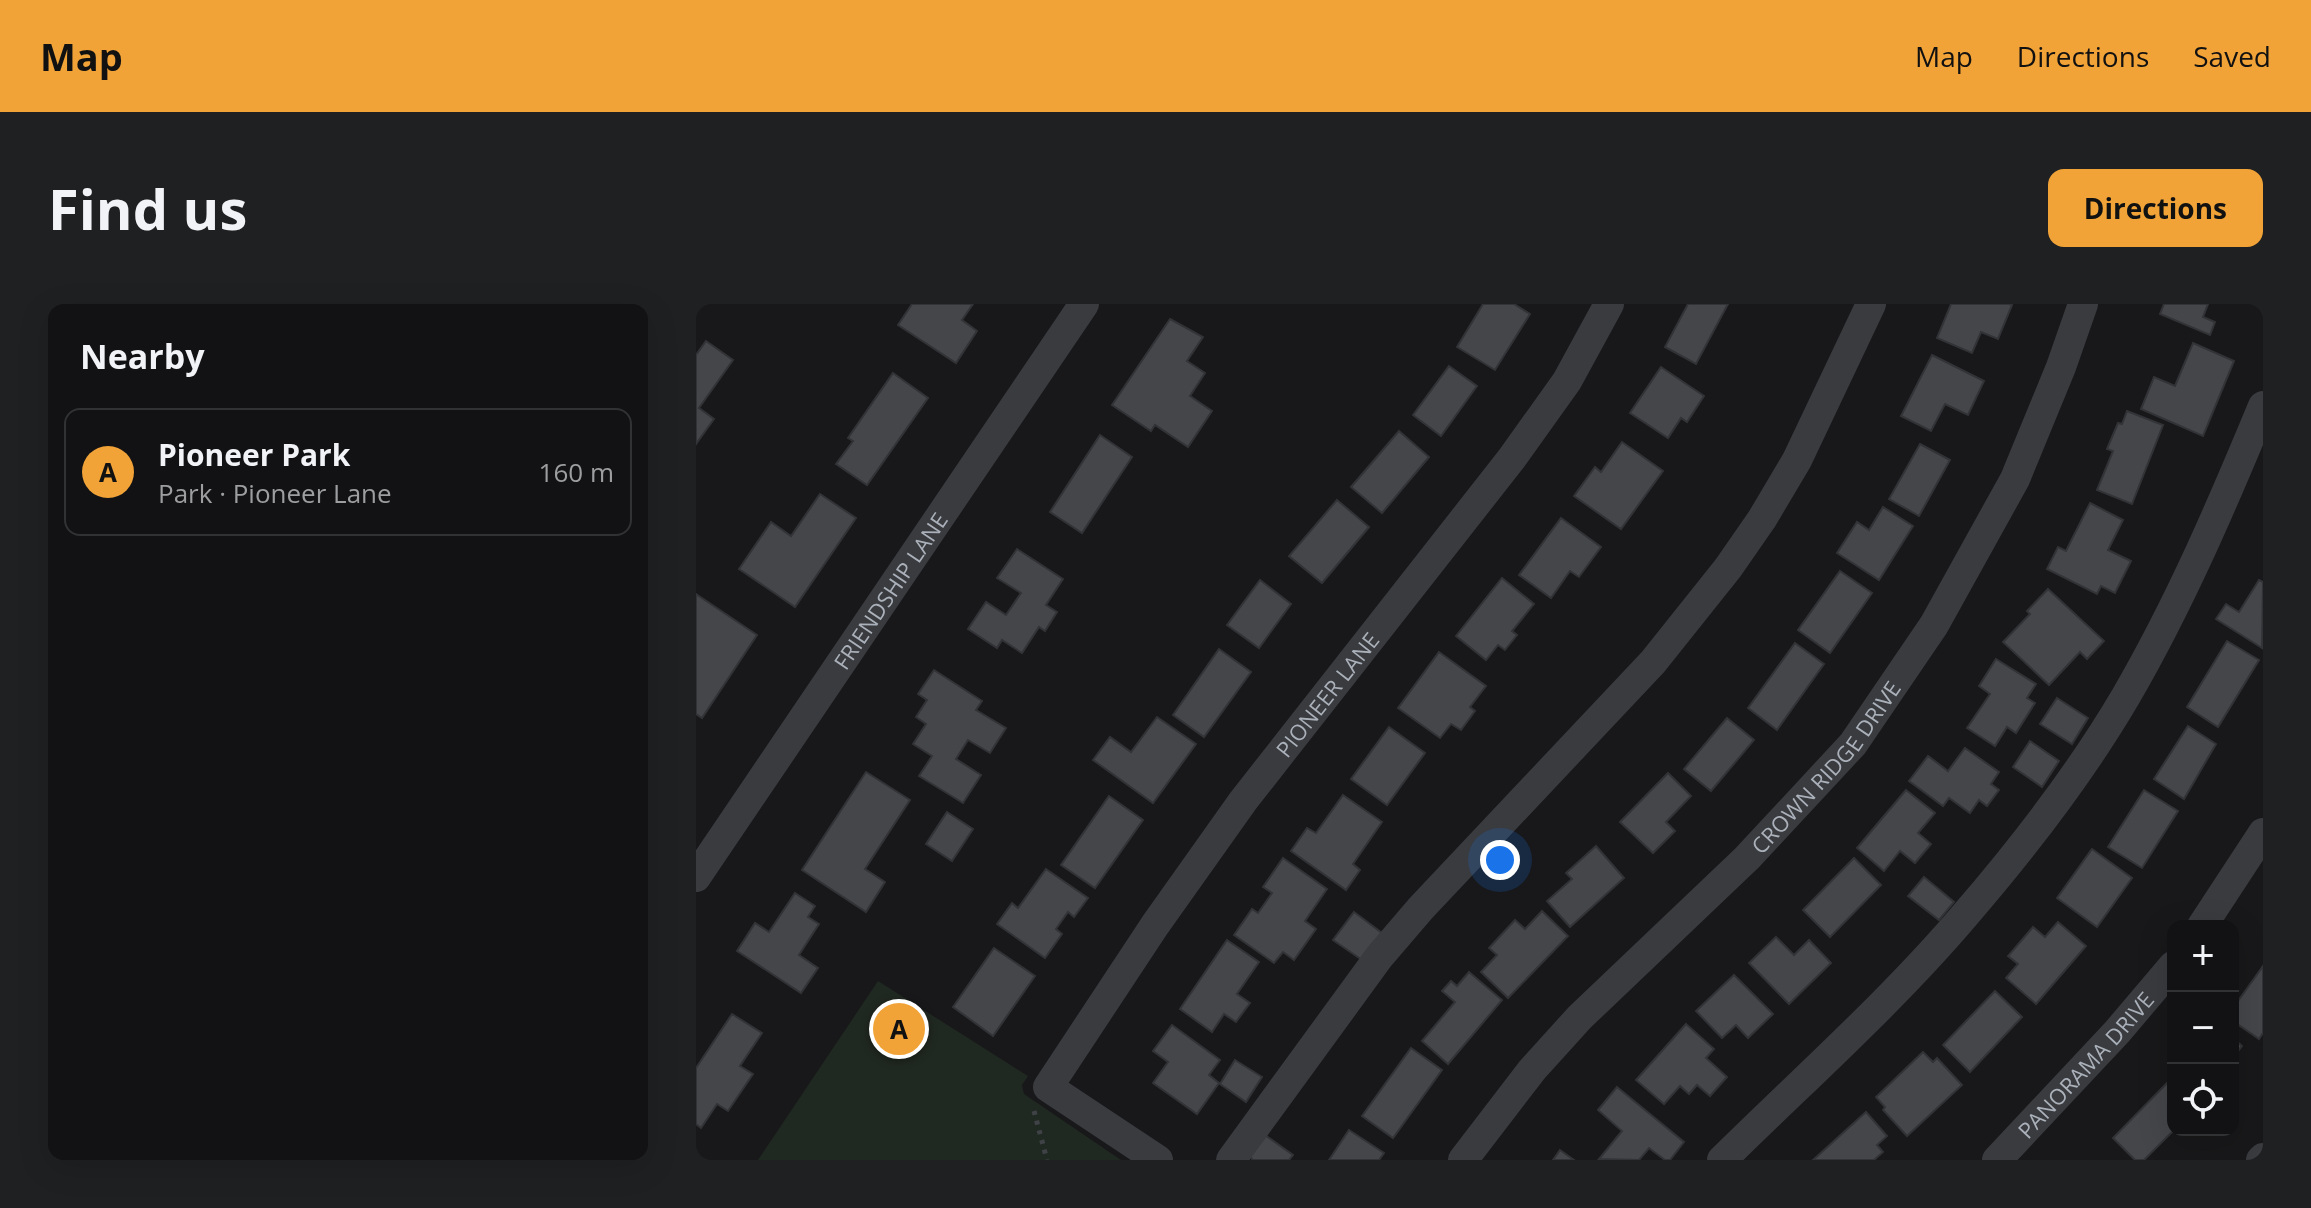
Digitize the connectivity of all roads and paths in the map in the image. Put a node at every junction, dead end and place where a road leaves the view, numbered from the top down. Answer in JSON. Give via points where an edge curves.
{"nodes":[{"id":1,"x":1084,"y":304,"type":"edge"},
{"id":2,"x":1609,"y":304,"type":"edge"},
{"id":3,"x":1871,"y":304,"type":"edge"},
{"id":4,"x":2083,"y":304,"type":"edge"},
{"id":5,"x":2263,"y":406,"type":"edge"},
{"id":6,"x":2263,"y":833,"type":"edge"},
{"id":7,"x":696,"y":877,"type":"edge"},
{"id":8,"x":2206,"y":920,"type":"edge"},
{"id":9,"x":2167,"y":973,"type":"edge"},
{"id":10,"x":1040,"y":1095,"type":"junction"},
{"id":11,"x":1047,"y":1160,"type":"edge"},
{"id":12,"x":1158,"y":1160,"type":"edge"},
{"id":13,"x":1231,"y":1160,"type":"edge"},
{"id":14,"x":1463,"y":1160,"type":"edge"},
{"id":15,"x":1722,"y":1160,"type":"edge"},
{"id":16,"x":1997,"y":1160,"type":"edge"}],
"edges":[{"from":1,"to":7,"type":"street","name":"FRIENDSHIP LANE"},
{"from":2,"to":10,"type":"street","name":"PIONEER LANE","via":[[1567,381],[1512,458],[1243,801]]},
{"from":3,"to":13,"type":"street","via":[[1797,460],[1721,579],[1653,662],[1379,957]]},
{"from":4,"to":14,"type":"street","name":"CROWN RIDGE DRIVE","via":[[2015,479],[1934,625],[1860,734],[1747,858],[1580,1017]]},
{"from":5,"to":15,"type":"street","via":[[2171,613],[2125,698],[2044,817],[1964,917],[1888,998]]},
{"from":6,"to":8,"type":"street"},
{"from":9,"to":16,"type":"street","name":"PANORAMA DRIVE"},
{"from":10,"to":11,"type":"path"},
{"from":10,"to":12,"type":"street"}]}
